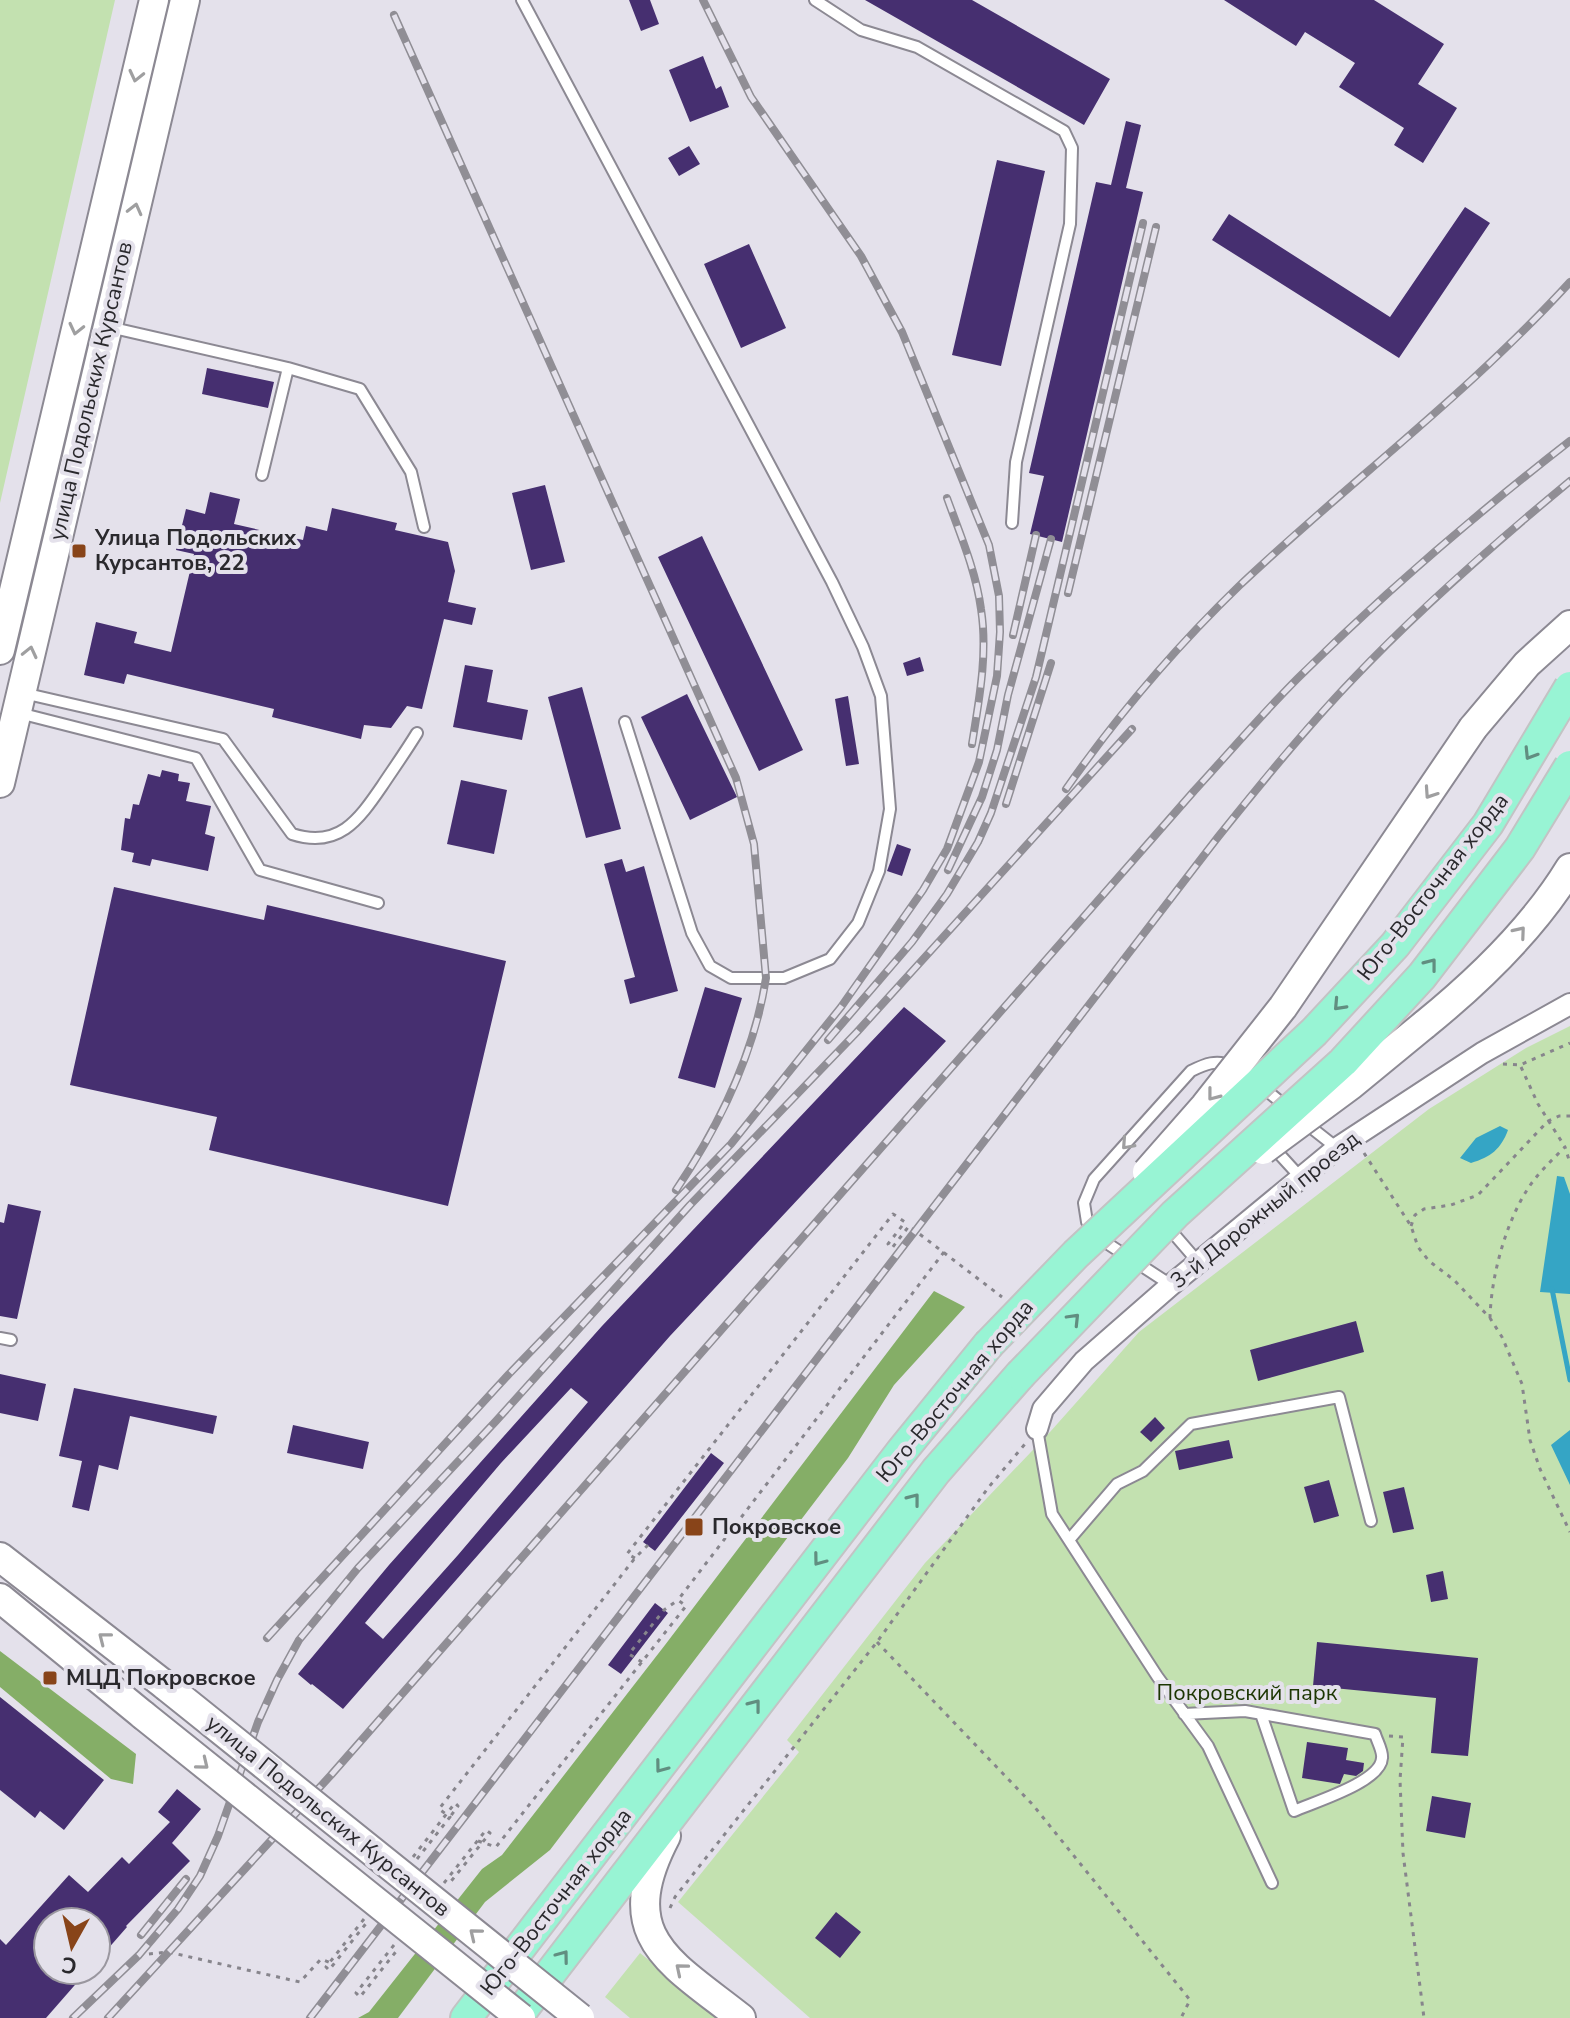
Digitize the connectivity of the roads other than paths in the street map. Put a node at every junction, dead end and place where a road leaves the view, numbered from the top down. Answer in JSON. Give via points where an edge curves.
{"nodes":[{"id":1,"x":154,"y":0,"type":"edge"},
{"id":2,"x":185,"y":0,"type":"edge"},
{"id":3,"x":522,"y":0,"type":"edge"},
{"id":4,"x":815,"y":0,"type":"edge"},
{"id":5,"x":107,"y":326,"type":"junction"},
{"id":6,"x":288,"y":368,"type":"junction"},
{"id":7,"x":262,"y":475,"type":"dead end"},
{"id":8,"x":1012,"y":523,"type":"dead end"},
{"id":9,"x":424,"y":527,"type":"dead end"},
{"id":10,"x":1570,"y":625,"type":"edge"},
{"id":11,"x":0,"y":650,"type":"edge"},
{"id":12,"x":1570,"y":687,"type":"edge"},
{"id":13,"x":19,"y":703,"type":"junction"},
{"id":14,"x":625,"y":722,"type":"dead end"},
{"id":15,"x":417,"y":733,"type":"dead end"},
{"id":16,"x":1570,"y":766,"type":"edge"},
{"id":17,"x":0,"y":783,"type":"edge"},
{"id":18,"x":1570,"y":868,"type":"edge"},
{"id":19,"x":378,"y":903,"type":"dead end"},
{"id":20,"x":1570,"y":1004,"type":"edge"},
{"id":21,"x":1337,"y":1148,"type":"junction"},
{"id":22,"x":1302,"y":1179,"type":"junction"},
{"id":23,"x":1175,"y":1214,"type":"junction"},
{"id":24,"x":1076,"y":1254,"type":"junction"},
{"id":25,"x":1198,"y":1262,"type":"junction"},
{"id":26,"x":1171,"y":1285,"type":"junction"},
{"id":27,"x":1037,"y":1429,"type":"joint"},
{"id":28,"x":1371,"y":1521,"type":"dead end"},
{"id":29,"x":1069,"y":1540,"type":"junction"},
{"id":30,"x":0,"y":1557,"type":"edge"},
{"id":31,"x":0,"y":1598,"type":"edge"},
{"id":32,"x":1184,"y":1714,"type":"junction"},
{"id":33,"x":1261,"y":1714,"type":"junction"},
{"id":34,"x":693,"y":1786,"type":"junction"},
{"id":35,"x":1272,"y":1883,"type":"dead end"},
{"id":36,"x":466,"y":2018,"type":"edge"},
{"id":37,"x":518,"y":2018,"type":"edge"},
{"id":38,"x":580,"y":2018,"type":"edge"},
{"id":39,"x":741,"y":2018,"type":"edge"}],
"edges":[{"from":1,"to":11,"type":"main road","name":"улица Подольских Курсантов","one_way":true},
{"from":5,"to":2,"type":"main road","name":"улица Подольских Курсантов","one_way":true},
{"from":3,"to":14,"type":"lane","via":[[832,582],[881,696],[890,809],[879,871],[858,923],[830,959],[784,978],[731,978],[710,966],[692,933]]},
{"from":4,"to":8,"type":"lane","via":[[861,30],[917,47],[1064,131],[1072,148],[1070,224],[1016,462]]},
{"from":5,"to":6,"type":"lane"},
{"from":13,"to":5,"type":"main road","name":"улица Подольских Курсантов","one_way":true},
{"from":6,"to":7,"type":"lane"},
{"from":6,"to":9,"type":"lane","via":[[360,389],[411,472]]},
{"from":10,"to":24,"type":"main road","one_way":true,"bridge":true,"via":[[1527,664],[1473,728],[1283,1007]]},
{"from":12,"to":24,"type":"main road","name":"Юго-Восточная хорда","one_way":true,"bridge":true,"via":[[1488,824],[1395,945],[1314,1032]]},
{"from":13,"to":15,"type":"lane","via":[[223,739],[292,834],[309,840],[344,831],[362,815]]},
{"from":13,"to":17,"type":"main road","name":"улица Подольских Курсантов"},
{"from":13,"to":19,"type":"lane","via":[[196,758],[260,870]]},
{"from":23,"to":16,"type":"main road","name":"Юго-Восточная хорда","one_way":true,"bridge":true,"via":[[1343,1062],[1422,976],[1520,848]]},
{"from":23,"to":18,"type":"main road","one_way":true,"bridge":true,"via":[[1351,1085],[1461,995],[1516,938]]},
{"from":20,"to":21,"type":"street","name":"3-й Дорожный проезд","via":[[1482,1053]]},
{"from":21,"to":22,"type":"street","name":"3-й Дорожный проезд"},
{"from":21,"to":26,"type":"lane","one_way":true,"via":[[1243,1072],[1224,1063],[1207,1063],[1191,1071],[1094,1179],[1084,1203],[1087,1222],[1102,1240]]},
{"from":22,"to":25,"type":"street","name":"3-й Дорожный проезд"},
{"from":22,"to":25,"type":"lane","via":[[1259,1133],[1161,1219]]},
{"from":34,"to":23,"type":"main road","name":"Юго-Восточная хорда","one_way":true,"bridge":true,"via":[[936,1471]]},
{"from":24,"to":36,"type":"main road","name":"Юго-Восточная хорда","one_way":true,"bridge":true,"via":[[988,1345],[901,1452]]},
{"from":25,"to":26,"type":"street","name":"3-й Дорожный проезд"},
{"from":26,"to":27,"type":"street","name":"3-й Дорожный проезд","via":[[1084,1361],[1043,1409]]},
{"from":27,"to":29,"type":"lane","via":[[1052,1514]]},
{"from":28,"to":29,"type":"lane","via":[[1339,1397],[1191,1424],[1143,1471],[1117,1484]]},
{"from":29,"to":32,"type":"lane"},
{"from":38,"to":30,"type":"main road","name":"улица Подольских Курсантов","one_way":true,"bridge":true},
{"from":31,"to":37,"type":"main road","name":"улица Подольских Курсантов","one_way":true,"bridge":true},
{"from":32,"to":33,"type":"lane"},
{"from":32,"to":35,"type":"lane","via":[[1208,1746]]},
{"from":33,"to":33,"type":"lane","via":[[1375,1734],[1383,1756],[1379,1767],[1294,1811]]},
{"from":37,"to":34,"type":"main road","name":"Юго-Восточная хорда","one_way":true},
{"from":39,"to":34,"type":"main road","one_way":true,"via":[[664,1954],[646,1919],[651,1864]]}]}
